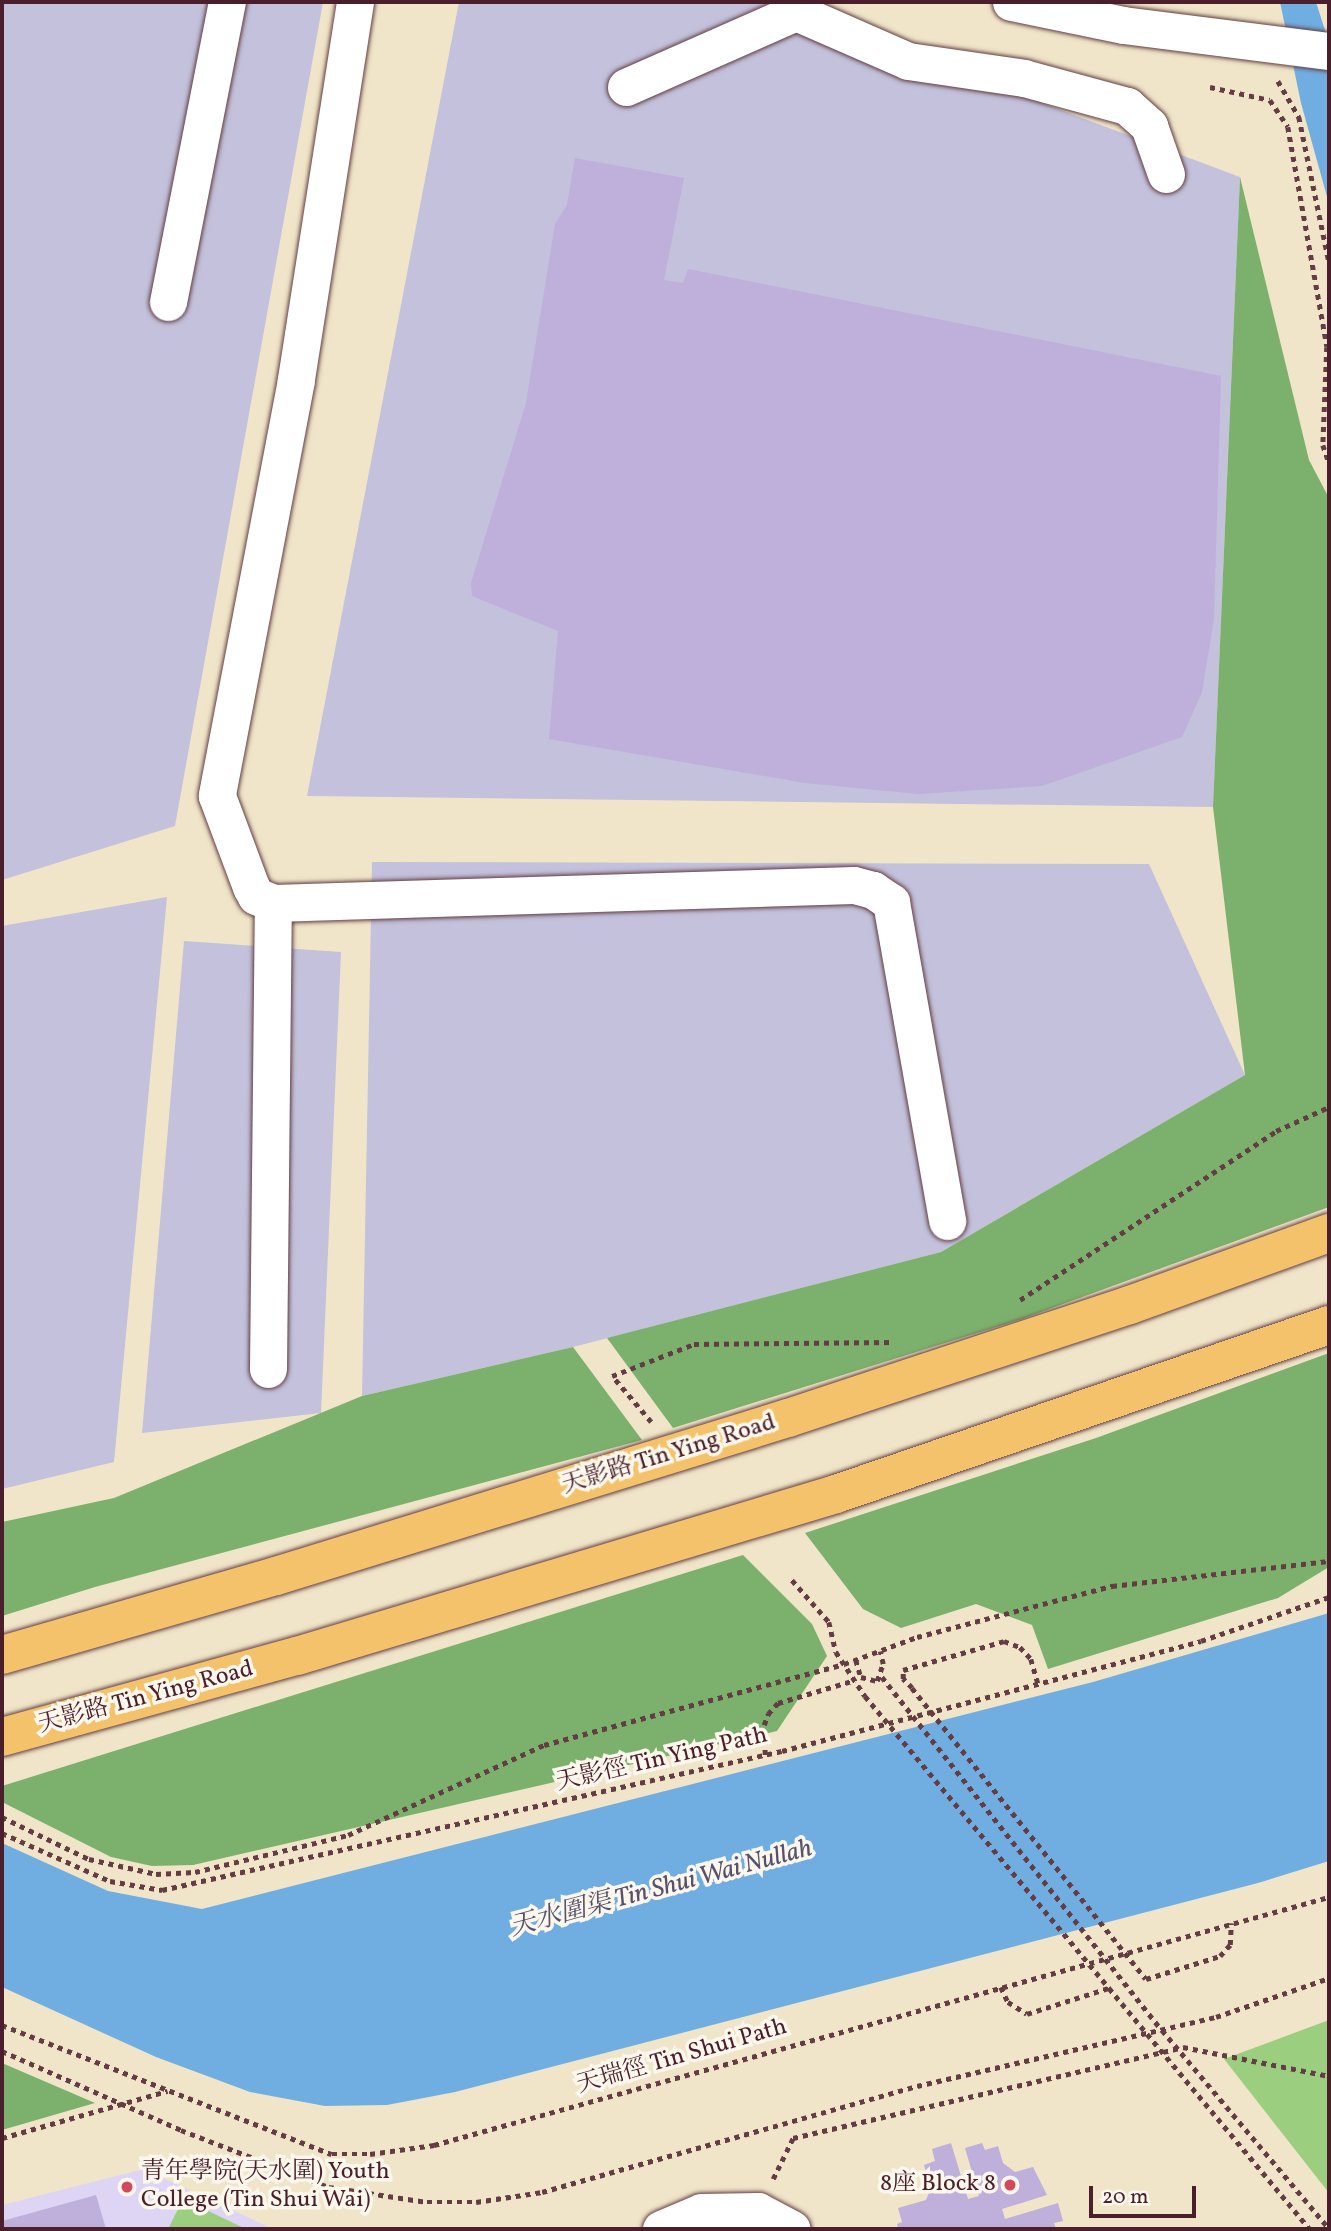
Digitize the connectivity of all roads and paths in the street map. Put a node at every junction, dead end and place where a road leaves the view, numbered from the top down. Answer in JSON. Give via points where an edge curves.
{"nodes":[{"id":1,"x":227,"y":2,"type":"edge"},
{"id":2,"x":355,"y":2,"type":"edge"},
{"id":3,"x":1011,"y":2,"type":"edge"},
{"id":4,"x":801,"y":7,"type":"edge"},
{"id":5,"x":1059,"y":7,"type":"edge"},
{"id":6,"x":1329,"y":51,"type":"edge"},
{"id":7,"x":1281,"y":63,"type":"junction"},
{"id":8,"x":626,"y":87,"type":"dead end"},
{"id":9,"x":1210,"y":87,"type":"dead end"},
{"id":10,"x":1166,"y":174,"type":"dead end"},
{"id":11,"x":1329,"y":262,"type":"edge"},
{"id":12,"x":168,"y":302,"type":"dead end"},
{"id":13,"x":1329,"y":462,"type":"edge"},
{"id":14,"x":273,"y":903,"type":"junction"},
{"id":15,"x":1329,"y":1107,"type":"edge"},
{"id":16,"x":947,"y":1221,"type":"dead end"},
{"id":17,"x":1329,"y":1233,"type":"edge"},
{"id":18,"x":1017,"y":1301,"type":"dead end"},
{"id":19,"x":1329,"y":1325,"type":"edge"},
{"id":20,"x":908,"y":1342,"type":"dead end"},
{"id":21,"x":268,"y":1369,"type":"dead end"},
{"id":22,"x":659,"y":1431,"type":"dead end"},
{"id":23,"x":1329,"y":1561,"type":"edge"},
{"id":24,"x":792,"y":1580,"type":"dead end"},
{"id":25,"x":1329,"y":1597,"type":"edge"},
{"id":26,"x":880,"y":1651,"type":"junction"},
{"id":27,"x":2,"y":1655,"type":"edge"},
{"id":28,"x":856,"y":1660,"type":"junction"},
{"id":29,"x":844,"y":1664,"type":"junction"},
{"id":30,"x":882,"y":1677,"type":"junction"},
{"id":31,"x":855,"y":1680,"type":"junction"},
{"id":32,"x":1038,"y":1684,"type":"junction"},
{"id":33,"x":2,"y":1737,"type":"edge"},
{"id":34,"x":765,"y":1755,"type":"junction"},
{"id":35,"x":2,"y":1817,"type":"edge"},
{"id":36,"x":2,"y":1833,"type":"edge"},
{"id":37,"x":1329,"y":1897,"type":"edge"},
{"id":38,"x":1231,"y":1923,"type":"junction"},
{"id":39,"x":1329,"y":1978,"type":"edge"},
{"id":40,"x":1001,"y":1987,"type":"junction"},
{"id":41,"x":1109,"y":1988,"type":"junction"},
{"id":42,"x":2,"y":2025,"type":"edge"},
{"id":43,"x":1162,"y":2030,"type":"junction"},
{"id":44,"x":1146,"y":2033,"type":"junction"},
{"id":45,"x":1178,"y":2049,"type":"junction"},
{"id":46,"x":2,"y":2051,"type":"edge"},
{"id":47,"x":1161,"y":2052,"type":"junction"},
{"id":48,"x":1329,"y":2076,"type":"edge"},
{"id":49,"x":168,"y":2091,"type":"junction"},
{"id":50,"x":121,"y":2103,"type":"junction"},
{"id":51,"x":2,"y":2138,"type":"edge"},
{"id":52,"x":758,"y":2211,"type":"junction"},
{"id":53,"x":1329,"y":2228,"type":"edge"},
{"id":54,"x":661,"y":2229,"type":"edge"},
{"id":55,"x":792,"y":2229,"type":"edge"},
{"id":56,"x":1310,"y":2229,"type":"edge"}],
"edges":[{"from":1,"to":12,"type":"street"},
{"from":2,"to":14,"type":"street","via":[[296,380],[217,796],[251,887],[256,896]]},
{"from":3,"to":5,"type":"street"},
{"from":4,"to":8,"type":"street"},
{"from":4,"to":10,"type":"street","via":[[908,61],[1024,78],[1127,106],[1149,126]]},
{"from":5,"to":7,"type":"street"},
{"from":6,"to":7,"type":"street"},
{"from":7,"to":11,"type":"path","via":[[1299,117]]},
{"from":9,"to":13,"type":"path","via":[[1270,100],[1288,127],[1327,347],[1323,445]]},
{"from":14,"to":16,"type":"street","via":[[854,885],[873,890],[891,902]]},
{"from":14,"to":21,"type":"street"},
{"from":15,"to":18,"type":"path","via":[[1276,1131]]},
{"from":17,"to":27,"type":"main road","name":"天影路 Tin Ying Road","via":[[1130,1305],[788,1418]]},
{"from":19,"to":33,"type":"main road","name":"天影路 Tin Ying Road","via":[[836,1494],[297,1656]]},
{"from":20,"to":22,"type":"path","via":[[694,1344],[612,1376]]},
{"from":23,"to":26,"type":"path","via":[[1112,1586]]},
{"from":24,"to":29,"type":"path","via":[[829,1622],[831,1640]]},
{"from":25,"to":32,"type":"path","name":"天影徑 Tin Ying Path","via":[[1202,1641]]},
{"from":26,"to":28,"type":"path"},
{"from":26,"to":30,"type":"path"},
{"from":28,"to":29,"type":"path"},
{"from":28,"to":30,"type":"path","via":[[861,1677],[869,1682]]},
{"from":29,"to":31,"type":"path"},
{"from":29,"to":35,"type":"path","via":[[544,1745],[348,1835],[195,1872],[156,1874],[89,1859]]},
{"from":30,"to":43,"type":"path","bridge":true},
{"from":31,"to":34,"type":"path","via":[[778,1703],[764,1725]]},
{"from":31,"to":41,"type":"path","bridge":true},
{"from":32,"to":34,"type":"path","name":"天影徑 Tin Ying Path"},
{"from":32,"to":38,"type":"path","bridge":true,"via":[[1031,1659],[1020,1647],[1003,1641],[903,1670],[903,1679],[1146,1979],[1220,1956],[1230,1945]]},
{"from":34,"to":36,"type":"path","name":"天影徑 Tin Ying Path","via":[[162,1890],[133,1889],[110,1881]]},
{"from":37,"to":38,"type":"path","name":"天瑞徑 Tin Shui Path"},
{"from":38,"to":40,"type":"path","name":"天瑞徑 Tin Shui Path"},
{"from":39,"to":43,"type":"path","via":[[1216,2017]]},
{"from":40,"to":41,"type":"path","via":[[1008,2002],[1027,2014]]},
{"from":40,"to":49,"type":"path","name":"天瑞徑 Tin Shui Path","via":[[434,2145],[370,2154],[331,2154]]},
{"from":41,"to":44,"type":"path"},
{"from":42,"to":49,"type":"path","name":"天瑞徑 Tin Shui Path"},
{"from":43,"to":44,"type":"path"},
{"from":43,"to":45,"type":"path"},
{"from":44,"to":47,"type":"path"},
{"from":44,"to":50,"type":"path","via":[[917,2086],[542,2192],[476,2202],[427,2202],[329,2186]]},
{"from":45,"to":47,"type":"path"},
{"from":45,"to":48,"type":"path"},
{"from":45,"to":53,"type":"path"},
{"from":46,"to":50,"type":"path"},
{"from":47,"to":52,"type":"path","via":[[793,2138]]},
{"from":47,"to":56,"type":"path"},
{"from":49,"to":50,"type":"path"},
{"from":50,"to":51,"type":"path"},
{"from":52,"to":54,"type":"street","via":[[701,2212]]},
{"from":52,"to":55,"type":"street"}]}
